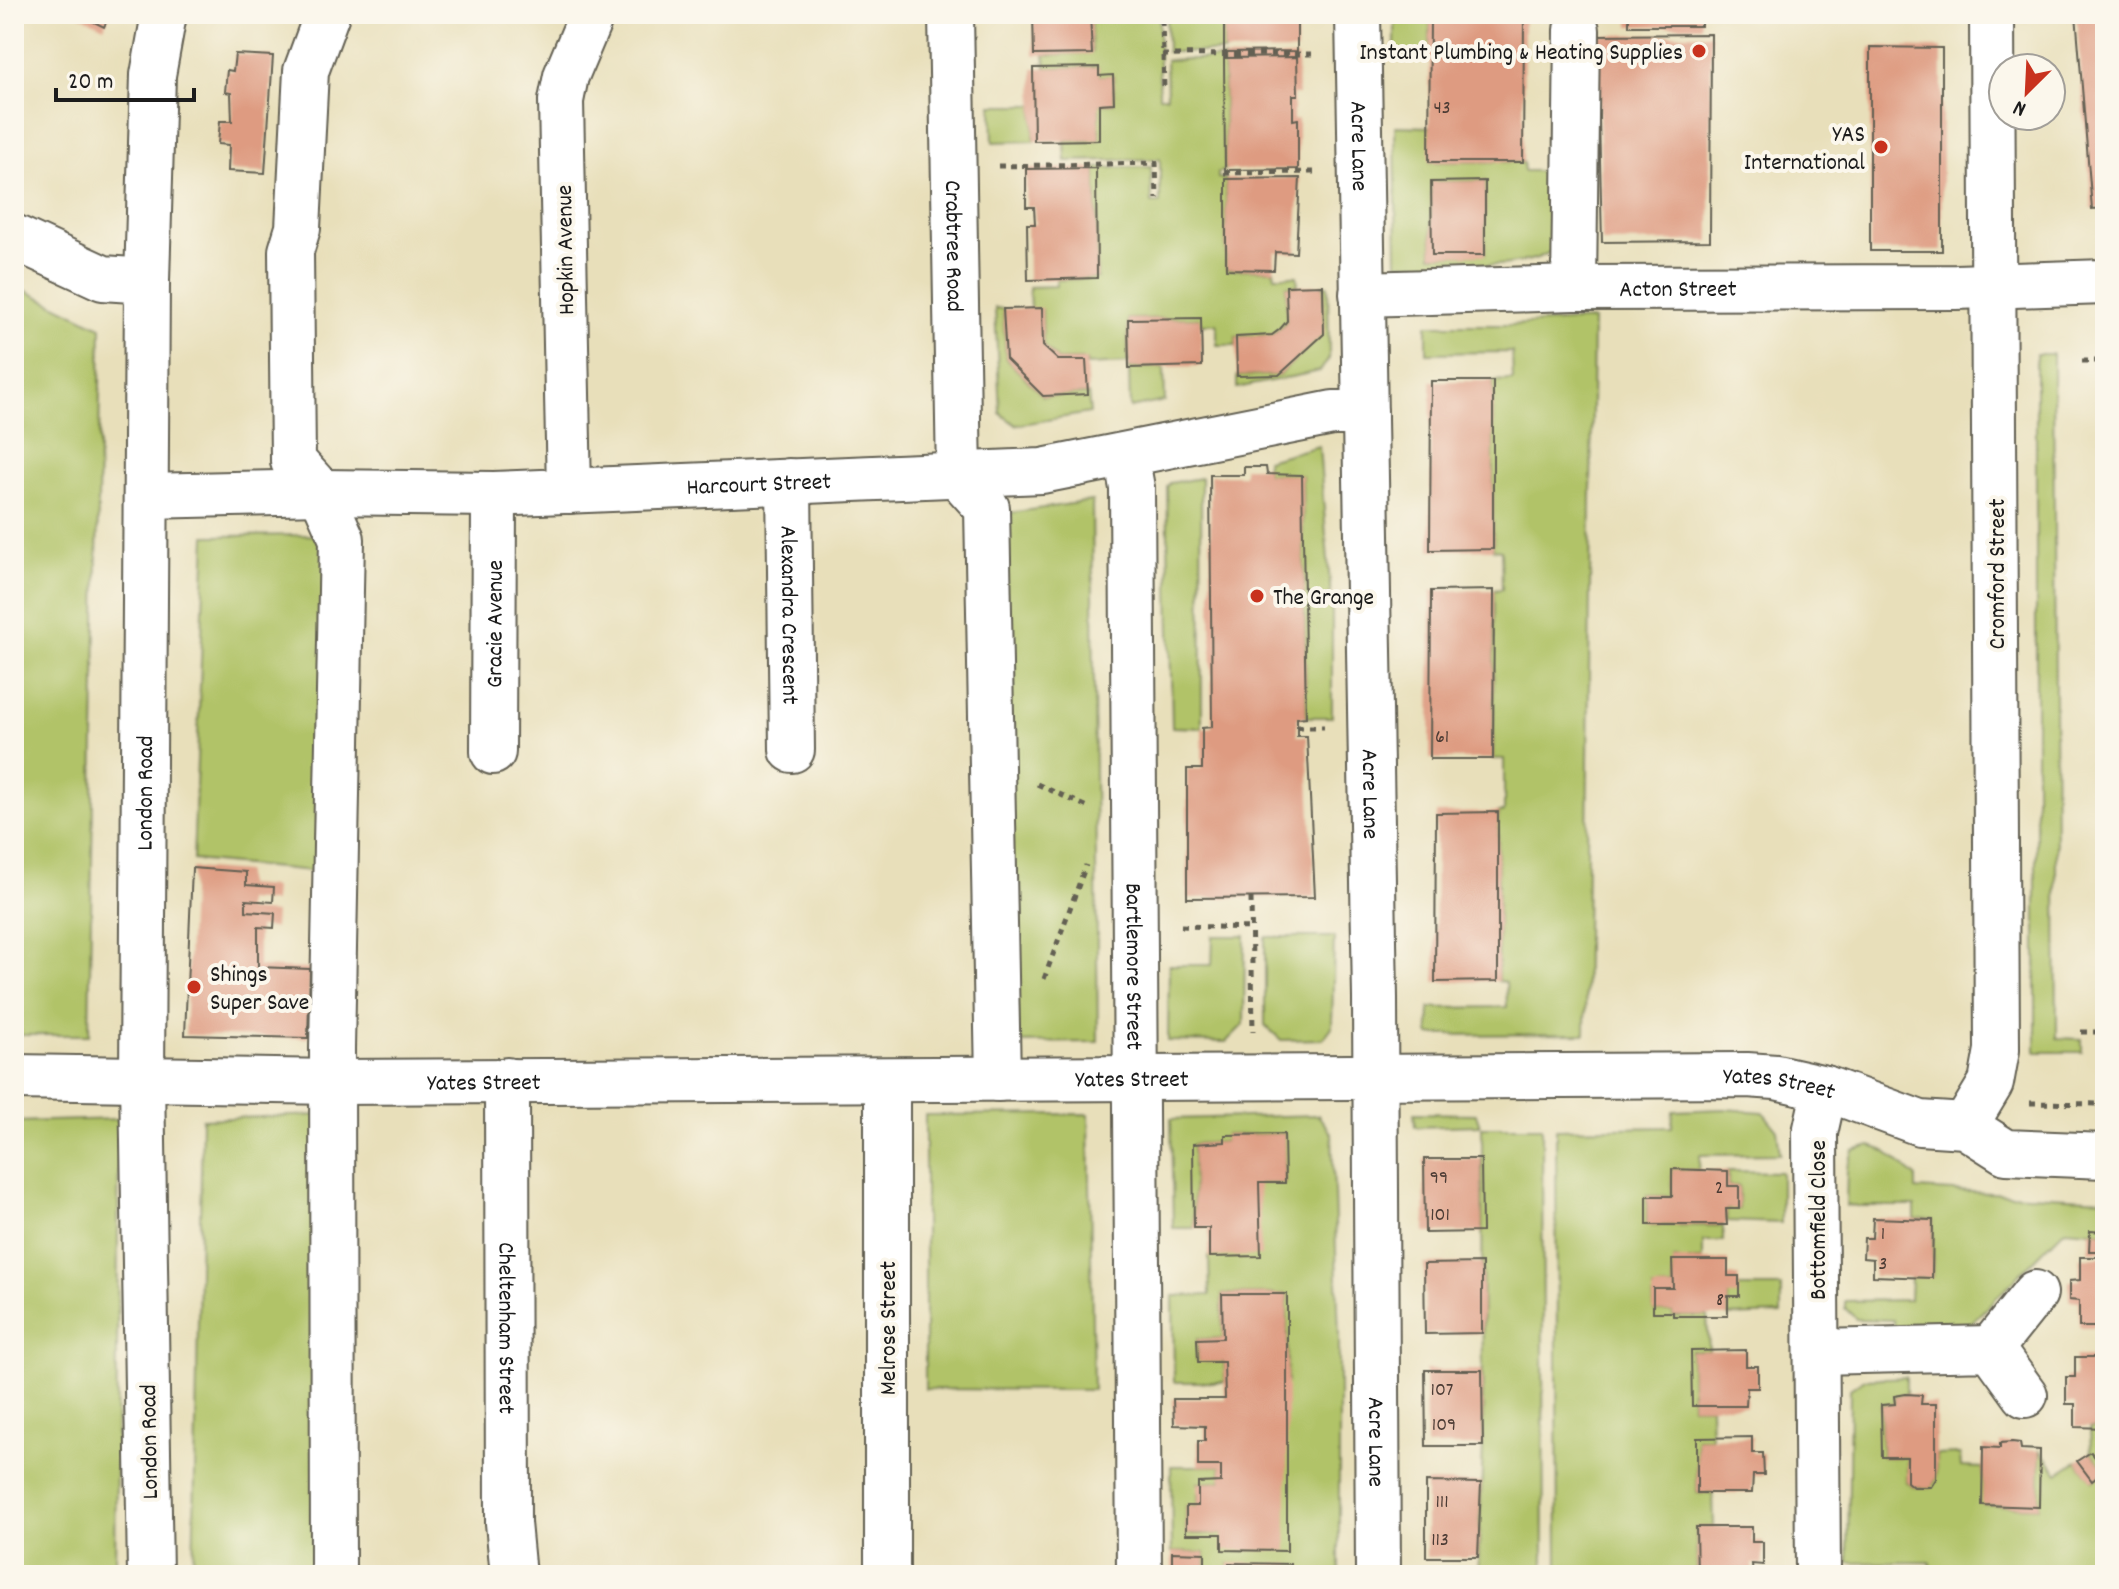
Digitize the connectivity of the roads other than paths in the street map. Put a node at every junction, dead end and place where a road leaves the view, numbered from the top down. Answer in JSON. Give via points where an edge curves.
{"nodes":[{"id":1,"x":164,"y":14,"type":"edge"},
{"id":2,"x":327,"y":14,"type":"edge"},
{"id":3,"x":592,"y":14,"type":"edge"},
{"id":4,"x":951,"y":14,"type":"edge"},
{"id":5,"x":1358,"y":14,"type":"edge"},
{"id":6,"x":1992,"y":14,"type":"edge"},
{"id":7,"x":1577,"y":30,"type":"dead end"},
{"id":8,"x":14,"y":237,"type":"edge"},
{"id":9,"x":147,"y":281,"type":"junction"},
{"id":10,"x":2105,"y":282,"type":"edge"},
{"id":11,"x":1995,"y":285,"type":"junction"},
{"id":12,"x":1574,"y":288,"type":"junction"},
{"id":13,"x":1362,"y":294,"type":"junction"},
{"id":14,"x":1365,"y":413,"type":"junction"},
{"id":15,"x":1126,"y":455,"type":"junction"},
{"id":16,"x":959,"y":477,"type":"junction"},
{"id":17,"x":789,"y":481,"type":"junction"},
{"id":18,"x":569,"y":491,"type":"junction"},
{"id":19,"x":321,"y":492,"type":"junction"},
{"id":20,"x":494,"y":494,"type":"junction"},
{"id":21,"x":147,"y":496,"type":"junction"},
{"id":22,"x":792,"y":750,"type":"dead end"},
{"id":23,"x":493,"y":752,"type":"dead end"},
{"id":24,"x":14,"y":1077,"type":"edge"},
{"id":25,"x":1376,"y":1077,"type":"junction"},
{"id":26,"x":1135,"y":1078,"type":"junction"},
{"id":27,"x":142,"y":1079,"type":"junction"},
{"id":28,"x":998,"y":1079,"type":"junction"},
{"id":29,"x":507,"y":1080,"type":"junction"},
{"id":30,"x":887,"y":1081,"type":"junction"},
{"id":31,"x":333,"y":1082,"type":"junction"},
{"id":32,"x":1825,"y":1088,"type":"junction"},
{"id":33,"x":1965,"y":1126,"type":"junction"},
{"id":34,"x":2105,"y":1156,"type":"edge"},
{"id":35,"x":2035,"y":1293,"type":"dead end"},
{"id":36,"x":1991,"y":1348,"type":"junction"},
{"id":37,"x":1818,"y":1352,"type":"junction"},
{"id":38,"x":2025,"y":1395,"type":"dead end"},
{"id":39,"x":150,"y":1575,"type":"edge"},
{"id":40,"x":333,"y":1575,"type":"edge"},
{"id":41,"x":513,"y":1575,"type":"edge"},
{"id":42,"x":887,"y":1575,"type":"edge"},
{"id":43,"x":1139,"y":1575,"type":"edge"},
{"id":44,"x":1378,"y":1575,"type":"edge"},
{"id":45,"x":1818,"y":1575,"type":"edge"}],
"edges":[{"from":1,"to":9,"type":"street","name":"London Road","via":[[153,75]]},
{"from":2,"to":19,"type":"street","via":[[306,71],[298,228],[291,251],[293,461]]},
{"from":3,"to":18,"type":"street","name":"Hopkin Avenue","via":[[561,101]]},
{"from":4,"to":16,"type":"street","name":"Crabtree Road"},
{"from":5,"to":13,"type":"street","name":"Acre Lane"},
{"from":6,"to":11,"type":"street","name":"Cromford Street"},
{"from":7,"to":12,"type":"street"},
{"from":8,"to":9,"type":"street","via":[[103,278]]},
{"from":9,"to":21,"type":"street","name":"London Road"},
{"from":10,"to":11,"type":"street","name":"Acton Street"},
{"from":11,"to":12,"type":"street","name":"Acton Street"},
{"from":11,"to":33,"type":"street","name":"Cromford Street","via":[[1997,1050],[1991,1083]]},
{"from":12,"to":13,"type":"street","name":"Acton Street"},
{"from":13,"to":14,"type":"street","name":"Acre Lane"},
{"from":14,"to":15,"type":"street","name":"Harcourt Street","via":[[1333,413]]},
{"from":14,"to":25,"type":"street","name":"Acre Lane"},
{"from":15,"to":16,"type":"street","name":"Harcourt Street","via":[[1042,471]]},
{"from":15,"to":26,"type":"street","name":"Bartlemore Street","via":[[1132,488]]},
{"from":16,"to":17,"type":"street","name":"Harcourt Street"},
{"from":16,"to":28,"type":"street","via":[[987,508]]},
{"from":17,"to":18,"type":"street","name":"Harcourt Street"},
{"from":17,"to":22,"type":"street","name":"Alexandra Crescent"},
{"from":18,"to":20,"type":"street","name":"Harcourt Street"},
{"from":19,"to":20,"type":"street","name":"Harcourt Street"},
{"from":19,"to":21,"type":"street","name":"Harcourt Street"},
{"from":19,"to":31,"type":"street","via":[[342,539]]},
{"from":20,"to":23,"type":"street","name":"Gracie Avenue"},
{"from":21,"to":27,"type":"street","name":"London Road"},
{"from":24,"to":27,"type":"street","name":"Yates Street"},
{"from":25,"to":26,"type":"street","name":"Yates Street"},
{"from":25,"to":32,"type":"street","name":"Yates Street","via":[[1747,1075]]},
{"from":25,"to":44,"type":"street","name":"Acre Lane"},
{"from":26,"to":28,"type":"street","name":"Yates Street"},
{"from":26,"to":43,"type":"street","name":"Bartlemore Street"},
{"from":27,"to":31,"type":"street","name":"Yates Street"},
{"from":27,"to":39,"type":"street","name":"London Road"},
{"from":28,"to":30,"type":"street","name":"Yates Street"},
{"from":29,"to":30,"type":"street","name":"Yates Street"},
{"from":29,"to":31,"type":"street","name":"Yates Street"},
{"from":29,"to":41,"type":"street","name":"Cheltenham Street","via":[[508,1523]]},
{"from":30,"to":42,"type":"street","name":"Melrose Street"},
{"from":31,"to":40,"type":"street"},
{"from":32,"to":33,"type":"street","name":"Yates Street","via":[[1920,1123]]},
{"from":32,"to":37,"type":"street","name":"Bottomfield Close","via":[[1815,1133]]},
{"from":33,"to":34,"type":"street","name":"Yates Street","via":[[2006,1152]]},
{"from":35,"to":36,"type":"street"},
{"from":36,"to":37,"type":"street"},
{"from":36,"to":38,"type":"street"},
{"from":37,"to":45,"type":"street","name":"Bottomfield Close"}]}
